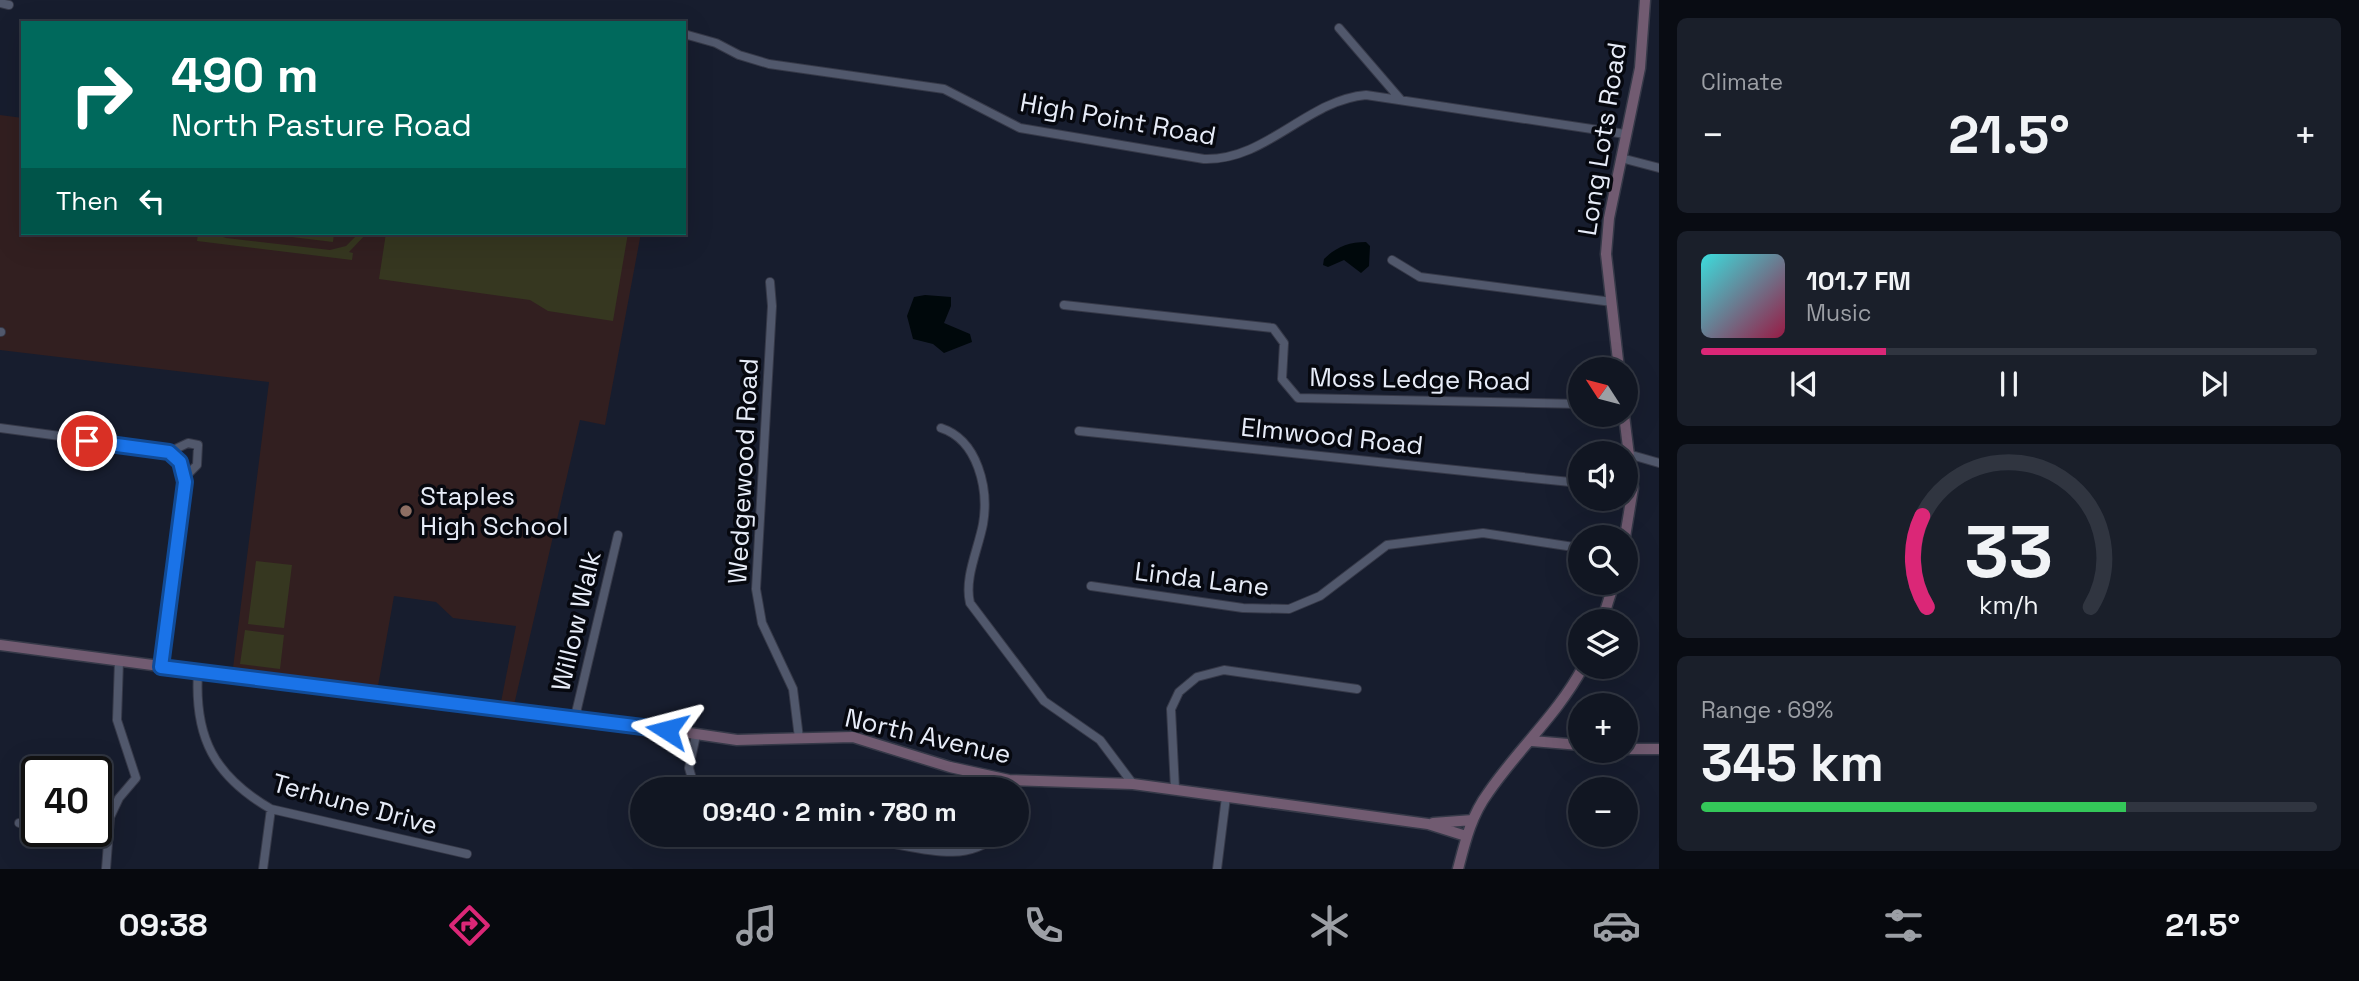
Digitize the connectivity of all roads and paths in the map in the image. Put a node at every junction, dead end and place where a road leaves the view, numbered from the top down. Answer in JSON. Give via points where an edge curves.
{"nodes":[{"id":1,"x":1645,"y":0,"type":"edge"},
{"id":2,"x":1339,"y":28,"type":"dead end"},
{"id":3,"x":686,"y":35,"type":"edge"},
{"id":4,"x":1401,"y":100,"type":"junction"},
{"id":5,"x":1625,"y":134,"type":"junction"},
{"id":6,"x":1621,"y":158,"type":"junction"},
{"id":7,"x":1659,"y":168,"type":"edge"},
{"id":8,"x":1392,"y":260,"type":"dead end"},
{"id":9,"x":770,"y":282,"type":"dead end"},
{"id":10,"x":1612,"y":302,"type":"junction"},
{"id":11,"x":1064,"y":305,"type":"dead end"},
{"id":12,"x":1618,"y":357,"type":"edge"},
{"id":13,"x":1568,"y":404,"type":"edge"},
{"id":14,"x":0,"y":428,"type":"edge"},
{"id":15,"x":941,"y":428,"type":"dead end"},
{"id":16,"x":1079,"y":431,"type":"dead end"},
{"id":17,"x":169,"y":452,"type":"junction"},
{"id":18,"x":1638,"y":457,"type":"edge"},
{"id":19,"x":1659,"y":463,"type":"edge"},
{"id":20,"x":185,"y":477,"type":"junction"},
{"id":21,"x":1568,"y":482,"type":"edge"},
{"id":22,"x":618,"y":535,"type":"dead end"},
{"id":23,"x":1568,"y":546,"type":"edge"},
{"id":24,"x":1091,"y":586,"type":"dead end"},
{"id":25,"x":0,"y":645,"type":"edge"},
{"id":26,"x":119,"y":661,"type":"junction"},
{"id":27,"x":161,"y":667,"type":"junction"},
{"id":28,"x":198,"y":672,"type":"junction"},
{"id":29,"x":1576,"y":679,"type":"edge"},
{"id":30,"x":1357,"y":689,"type":"dead end"},
{"id":31,"x":575,"y":717,"type":"junction"},
{"id":32,"x":1543,"y":727,"type":"junction"},
{"id":33,"x":696,"y":735,"type":"junction"},
{"id":34,"x":799,"y":738,"type":"junction"},
{"id":35,"x":1532,"y":741,"type":"junction"},
{"id":36,"x":1566,"y":743,"type":"joint"},
{"id":37,"x":1638,"y":749,"type":"edge"},
{"id":38,"x":1659,"y":749,"type":"edge"},
{"id":39,"x":692,"y":777,"type":"edge"},
{"id":40,"x":983,"y":777,"type":"edge"},
{"id":41,"x":1133,"y":784,"type":"junction"},
{"id":42,"x":1029,"y":785,"type":"edge"},
{"id":43,"x":1175,"y":789,"type":"junction"},
{"id":44,"x":1226,"y":797,"type":"junction"},
{"id":45,"x":271,"y":808,"type":"junction"},
{"id":46,"x":112,"y":811,"type":"edge"},
{"id":47,"x":1473,"y":820,"type":"junction"},
{"id":48,"x":1428,"y":824,"type":"junction"},
{"id":49,"x":1466,"y":836,"type":"junction"},
{"id":50,"x":107,"y":847,"type":"edge"},
{"id":51,"x":920,"y":847,"type":"edge"},
{"id":52,"x":983,"y":847,"type":"edge"},
{"id":53,"x":467,"y":854,"type":"dead end"},
{"id":54,"x":106,"y":869,"type":"edge"},
{"id":55,"x":263,"y":869,"type":"edge"},
{"id":56,"x":1217,"y":869,"type":"edge"},
{"id":57,"x":1458,"y":869,"type":"edge"}],
"edges":[{"from":1,"to":5,"type":"street","name":"Long Lots Road","via":[[1640,68]]},
{"from":2,"to":4,"type":"street"},
{"from":3,"to":4,"type":"street","name":"High Point Road","via":[[769,64],[944,89],[1020,128],[1204,159],[1224,160],[1248,151],[1340,99],[1366,95]]},
{"from":4,"to":5,"type":"street","name":"High Point Road"},
{"from":5,"to":6,"type":"street","name":"Long Lots Road"},
{"from":6,"to":7,"type":"street"},
{"from":6,"to":10,"type":"street","name":"Long Lots Road","via":[[1607,242]]},
{"from":8,"to":10,"type":"street","via":[[1420,277]]},
{"from":9,"to":34,"type":"street","name":"Wedgewood Road","via":[[756,589],[762,623],[793,689]]},
{"from":10,"to":12,"type":"street","name":"Long Lots Road"},
{"from":11,"to":13,"type":"street","name":"Moss Ledge Road","via":[[1273,328],[1284,343],[1282,379],[1297,398]]},
{"from":14,"to":17,"type":"street"},
{"from":15,"to":41,"type":"street","via":[[957,436],[970,451],[983,490],[984,520],[968,587],[970,603],[1044,701],[1100,740]]},
{"from":16,"to":21,"type":"street","name":"Elmwood Road"},
{"from":17,"to":20,"type":"street","via":[[180,462]]},
{"from":17,"to":20,"type":"street","via":[[188,443],[198,446],[197,465]]},
{"from":18,"to":19,"type":"street"},
{"from":20,"to":27,"type":"street"},
{"from":22,"to":31,"type":"street","name":"Willow Walk"},
{"from":23,"to":24,"type":"street","name":"Linda Lane","via":[[1483,533],[1387,545],[1320,596],[1289,609],[1243,608]]},
{"from":25,"to":26,"type":"street","name":"North Avenue"},
{"from":26,"to":27,"type":"street","name":"North Avenue"},
{"from":26,"to":46,"type":"street","via":[[117,720],[136,778]]},
{"from":27,"to":28,"type":"street","name":"North Avenue"},
{"from":28,"to":31,"type":"street","name":"North Avenue"},
{"from":28,"to":45,"type":"street","name":"Terhune Drive","via":[[200,729],[214,758],[241,789]]},
{"from":29,"to":32,"type":"street"},
{"from":30,"to":43,"type":"street","via":[[1224,670],[1197,677],[1179,692],[1171,709]]},
{"from":31,"to":33,"type":"street","name":"North Avenue"},
{"from":32,"to":35,"type":"street"},
{"from":32,"to":36,"type":"street"},
{"from":33,"to":34,"type":"street","name":"North Avenue","via":[[758,741]]},
{"from":33,"to":39,"type":"street","via":[[689,768]]},
{"from":34,"to":40,"type":"street","name":"North Avenue","via":[[853,737]]},
{"from":35,"to":36,"type":"street"},
{"from":35,"to":47,"type":"street","via":[[1488,792]]},
{"from":37,"to":38,"type":"street"},
{"from":41,"to":42,"type":"street","name":"North Avenue"},
{"from":41,"to":43,"type":"street","name":"North Avenue"},
{"from":43,"to":44,"type":"street","name":"North Avenue"},
{"from":44,"to":48,"type":"street","name":"North Avenue"},
{"from":44,"to":56,"type":"street"},
{"from":45,"to":53,"type":"street","name":"Terhune Drive"},
{"from":45,"to":55,"type":"street"},
{"from":47,"to":48,"type":"street","name":"North Avenue"},
{"from":47,"to":49,"type":"street"},
{"from":48,"to":49,"type":"street","name":"North Avenue"},
{"from":49,"to":57,"type":"street"},
{"from":50,"to":54,"type":"street"},
{"from":51,"to":52,"type":"street","via":[[962,853]]}]}
